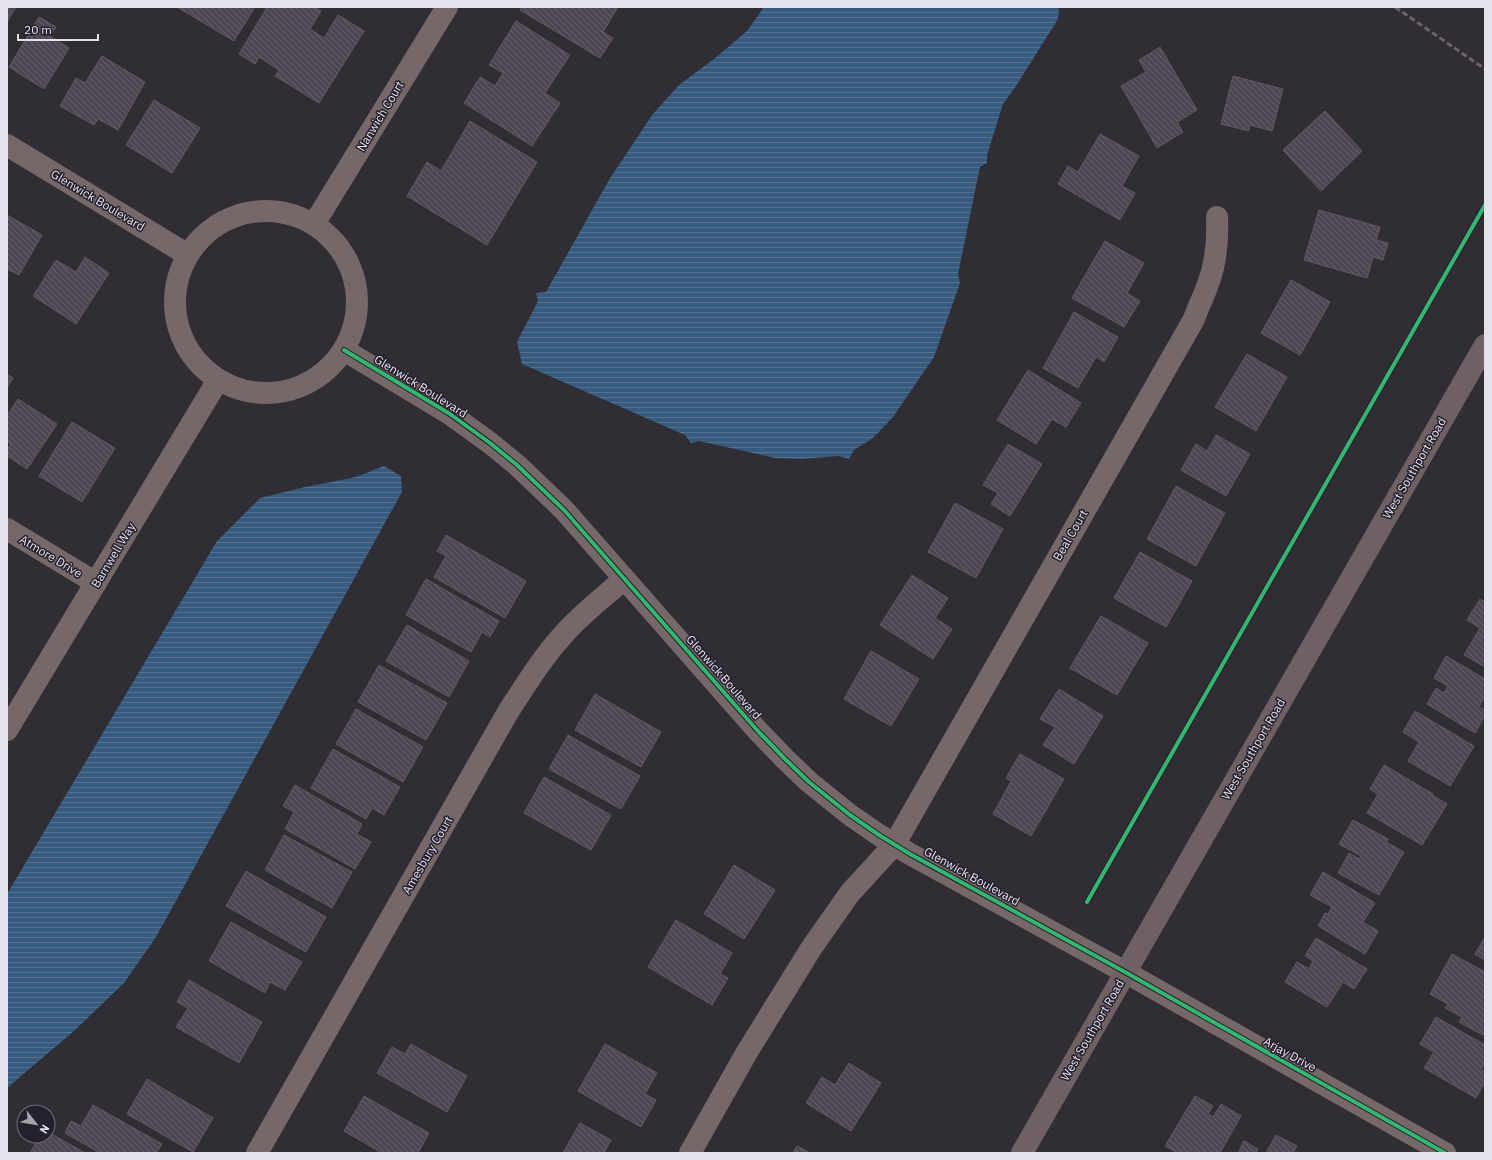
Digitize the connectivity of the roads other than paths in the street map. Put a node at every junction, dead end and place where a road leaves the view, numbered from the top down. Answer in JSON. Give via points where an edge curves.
{"nodes":[{"id":1,"x":442,"y":9,"type":"edge"},
{"id":2,"x":7,"y":145,"type":"edge"},
{"id":3,"x":1217,"y":217,"type":"dead end"},
{"id":4,"x":314,"y":224,"type":"junction"},
{"id":5,"x":188,"y":255,"type":"junction"},
{"id":6,"x":1485,"y":345,"type":"edge"},
{"id":7,"x":344,"y":350,"type":"junction"},
{"id":8,"x":218,"y":380,"type":"junction"},
{"id":9,"x":7,"y":529,"type":"edge"},
{"id":10,"x":624,"y":579,"type":"junction"},
{"id":11,"x":96,"y":583,"type":"junction"},
{"id":12,"x":7,"y":730,"type":"edge"},
{"id":13,"x":894,"y":845,"type":"junction"},
{"id":14,"x":1125,"y":972,"type":"junction"},
{"id":15,"x":257,"y":1153,"type":"edge"},
{"id":16,"x":690,"y":1153,"type":"edge"},
{"id":17,"x":1022,"y":1153,"type":"edge"},
{"id":18,"x":1445,"y":1153,"type":"edge"}],
"edges":[{"from":1,"to":4,"type":"street","name":"Nanwich Court"},
{"from":2,"to":5,"type":"street","name":"Glenwick Boulevard"},
{"from":3,"to":13,"type":"street","name":"Beal Court","via":[[1215,257],[1209,283],[1194,319]]},
{"from":4,"to":5,"type":"street","via":[[294,215],[272,211],[250,212],[229,219],[210,230]]},
{"from":4,"to":7,"type":"street","via":[[340,248],[355,280],[358,304],[352,333]]},
{"from":5,"to":8,"type":"street","via":[[179,275],[176,291],[175,308],[179,329],[194,358]]},
{"from":6,"to":14,"type":"main road","name":"West Southport Road"},
{"from":7,"to":8,"type":"street","via":[[324,373],[307,384],[288,391],[257,393],[237,389]]},
{"from":7,"to":10,"type":"street","name":"Glenwick Boulevard","via":[[450,414],[517,465],[564,510]]},
{"from":8,"to":11,"type":"street","name":"Barnwell Way"},
{"from":9,"to":11,"type":"street","name":"Atmore Drive"},
{"from":10,"to":13,"type":"street","name":"Glenwick Boulevard","via":[[784,758],[837,805]]},
{"from":10,"to":15,"type":"street","name":"Amesbury Court","via":[[562,635],[527,681]]},
{"from":11,"to":12,"type":"street","name":"Barnwell Way"},
{"from":13,"to":14,"type":"street","name":"Glenwick Boulevard"},
{"from":13,"to":16,"type":"street","name":"Beal Court","via":[[850,893],[812,947],[747,1052]]},
{"from":14,"to":17,"type":"main road","name":"West Southport Road"},
{"from":14,"to":18,"type":"street","name":"Arjay Drive"}]}
